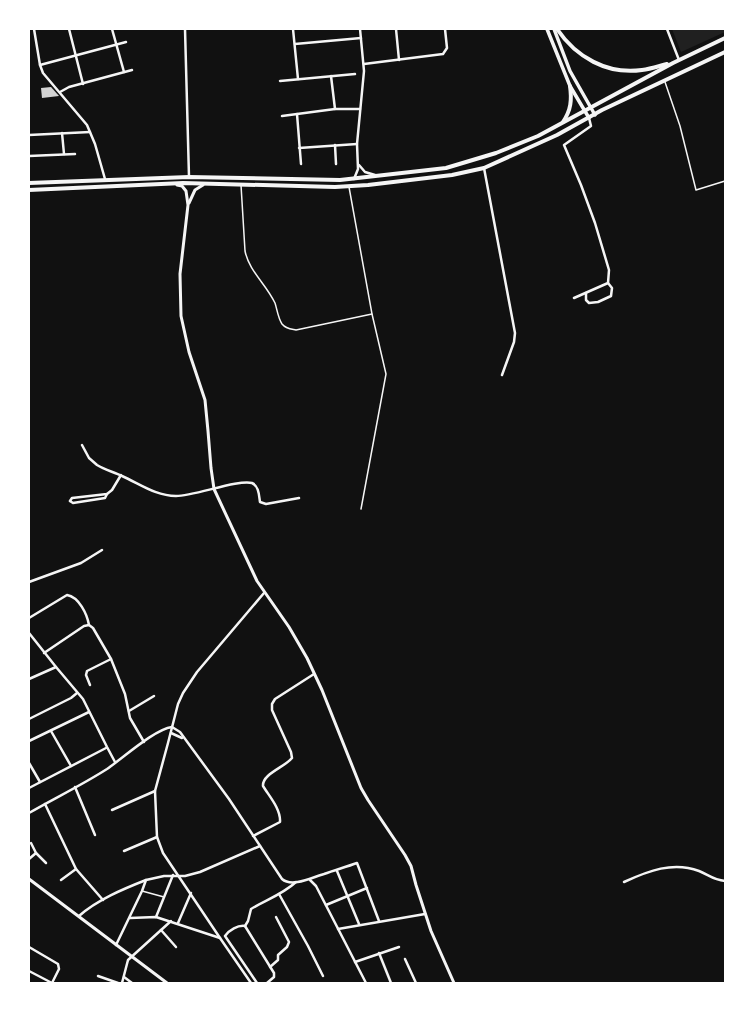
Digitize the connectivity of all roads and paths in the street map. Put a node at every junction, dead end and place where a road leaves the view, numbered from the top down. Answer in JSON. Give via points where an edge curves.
{"nodes":[{"id":1,"x":69,"y":29,"type":"edge"},
{"id":2,"x":112,"y":29,"type":"edge"},
{"id":3,"x":186,"y":29,"type":"edge"},
{"id":4,"x":293,"y":29,"type":"edge"},
{"id":5,"x":360,"y":29,"type":"edge"},
{"id":6,"x":396,"y":29,"type":"edge"},
{"id":7,"x":445,"y":29,"type":"edge"},
{"id":8,"x":547,"y":29,"type":"edge"},
{"id":9,"x":555,"y":29,"type":"edge"},
{"id":10,"x":666,"y":29,"type":"edge"},
{"id":11,"x":34,"y":30,"type":"edge"},
{"id":12,"x":29,"y":31,"type":"edge"},
{"id":13,"x":361,"y":38,"type":"junction"},
{"id":14,"x":725,"y":38,"type":"edge"},
{"id":15,"x":126,"y":42,"type":"dead end"},
{"id":16,"x":295,"y":44,"type":"junction"},
{"id":17,"x":117,"y":45,"type":"junction"},
{"id":18,"x":725,"y":52,"type":"edge"},
{"id":19,"x":76,"y":57,"type":"junction"},
{"id":20,"x":399,"y":60,"type":"junction"},
{"id":21,"x":679,"y":60,"type":"junction"},
{"id":22,"x":673,"y":63,"type":"junction"},
{"id":23,"x":364,"y":64,"type":"junction"},
{"id":24,"x":40,"y":66,"type":"junction"},
{"id":25,"x":132,"y":70,"type":"dead end"},
{"id":26,"x":124,"y":72,"type":"junction"},
{"id":27,"x":355,"y":74,"type":"dead end"},
{"id":28,"x":332,"y":76,"type":"junction"},
{"id":29,"x":298,"y":79,"type":"junction"},
{"id":30,"x":664,"y":80,"type":"junction"},
{"id":31,"x":280,"y":81,"type":"dead end"},
{"id":32,"x":83,"y":84,"type":"junction"},
{"id":33,"x":570,"y":86,"type":"junction"},
{"id":34,"x":60,"y":92,"type":"junction"},
{"id":35,"x":591,"y":108,"type":"junction"},
{"id":36,"x":334,"y":109,"type":"junction"},
{"id":37,"x":360,"y":109,"type":"junction"},
{"id":38,"x":585,"y":111,"type":"junction"},
{"id":39,"x":297,"y":114,"type":"junction"},
{"id":40,"x":595,"y":115,"type":"junction"},
{"id":41,"x":282,"y":116,"type":"dead end"},
{"id":42,"x":589,"y":118,"type":"junction"},
{"id":43,"x":562,"y":124,"type":"junction"},
{"id":44,"x":90,"y":132,"type":"junction"},
{"id":45,"x":62,"y":133,"type":"junction"},
{"id":46,"x":29,"y":135,"type":"edge"},
{"id":47,"x":357,"y":144,"type":"junction"},
{"id":48,"x":335,"y":145,"type":"junction"},
{"id":49,"x":299,"y":148,"type":"junction"},
{"id":50,"x":64,"y":154,"type":"junction"},
{"id":51,"x":75,"y":154,"type":"dead end"},
{"id":52,"x":29,"y":156,"type":"edge"},
{"id":53,"x":301,"y":164,"type":"dead end"},
{"id":54,"x":336,"y":164,"type":"dead end"},
{"id":55,"x":359,"y":165,"type":"junction"},
{"id":56,"x":484,"y":168,"type":"junction"},
{"id":57,"x":379,"y":175,"type":"junction"},
{"id":58,"x":189,"y":176,"type":"junction"},
{"id":59,"x":105,"y":179,"type":"junction"},
{"id":60,"x":354,"y":179,"type":"junction"},
{"id":61,"x":725,"y":181,"type":"edge"},
{"id":62,"x":29,"y":183,"type":"edge"},
{"id":63,"x":171,"y":184,"type":"junction"},
{"id":64,"x":206,"y":184,"type":"junction"},
{"id":65,"x":242,"y":185,"type":"junction"},
{"id":66,"x":349,"y":187,"type":"junction"},
{"id":67,"x":29,"y":190,"type":"edge"},
{"id":68,"x":188,"y":205,"type":"junction"},
{"id":69,"x":608,"y":283,"type":"junction"},
{"id":70,"x":586,"y":293,"type":"junction"},
{"id":71,"x":574,"y":298,"type":"dead end"},
{"id":72,"x":372,"y":314,"type":"junction"},
{"id":73,"x":502,"y":376,"type":"dead end"},
{"id":74,"x":82,"y":445,"type":"dead end"},
{"id":75,"x":120,"y":475,"type":"junction"},
{"id":76,"x":214,"y":489,"type":"junction"},
{"id":77,"x":107,"y":494,"type":"junction"},
{"id":78,"x":299,"y":498,"type":"dead end"},
{"id":79,"x":361,"y":509,"type":"dead end"},
{"id":80,"x":102,"y":550,"type":"dead end"},
{"id":81,"x":29,"y":582,"type":"edge"},
{"id":82,"x":264,"y":593,"type":"junction"},
{"id":83,"x":29,"y":618,"type":"edge"},
{"id":84,"x":89,"y":625,"type":"junction"},
{"id":85,"x":29,"y":633,"type":"edge"},
{"id":86,"x":44,"y":653,"type":"junction"},
{"id":87,"x":110,"y":659,"type":"junction"},
{"id":88,"x":56,"y":668,"type":"junction"},
{"id":89,"x":314,"y":674,"type":"junction"},
{"id":90,"x":29,"y":679,"type":"edge"},
{"id":91,"x":90,"y":685,"type":"dead end"},
{"id":92,"x":77,"y":693,"type":"junction"},
{"id":93,"x":154,"y":696,"type":"dead end"},
{"id":94,"x":129,"y":711,"type":"junction"},
{"id":95,"x":89,"y":712,"type":"junction"},
{"id":96,"x":29,"y":719,"type":"edge"},
{"id":97,"x":172,"y":727,"type":"junction"},
{"id":98,"x":51,"y":731,"type":"junction"},
{"id":99,"x":171,"y":733,"type":"junction"},
{"id":100,"x":184,"y":739,"type":"junction"},
{"id":101,"x":29,"y":741,"type":"edge"},
{"id":102,"x":144,"y":742,"type":"junction"},
{"id":103,"x":106,"y":747,"type":"junction"},
{"id":104,"x":116,"y":762,"type":"junction"},
{"id":105,"x":29,"y":763,"type":"edge"},
{"id":106,"x":71,"y":766,"type":"junction"},
{"id":107,"x":40,"y":782,"type":"junction"},
{"id":108,"x":75,"y":787,"type":"junction"},
{"id":109,"x":29,"y":788,"type":"edge"},
{"id":110,"x":155,"y":791,"type":"junction"},
{"id":111,"x":45,"y":804,"type":"junction"},
{"id":112,"x":112,"y":810,"type":"dead end"},
{"id":113,"x":29,"y":813,"type":"edge"},
{"id":114,"x":95,"y":835,"type":"dead end"},
{"id":115,"x":253,"y":836,"type":"junction"},
{"id":116,"x":157,"y":837,"type":"junction"},
{"id":117,"x":31,"y":843,"type":"dead end"},
{"id":118,"x":260,"y":846,"type":"junction"},
{"id":119,"x":124,"y":851,"type":"dead end"},
{"id":120,"x":36,"y":853,"type":"junction"},
{"id":121,"x":29,"y":858,"type":"edge"},
{"id":122,"x":46,"y":863,"type":"dead end"},
{"id":123,"x":76,"y":869,"type":"junction"},
{"id":124,"x":337,"y":871,"type":"junction"},
{"id":125,"x":173,"y":875,"type":"junction"},
{"id":126,"x":177,"y":876,"type":"junction"},
{"id":127,"x":29,"y":879,"type":"edge"},
{"id":128,"x":62,"y":880,"type":"dead end"},
{"id":129,"x":146,"y":880,"type":"junction"},
{"id":130,"x":310,"y":880,"type":"junction"},
{"id":131,"x":725,"y":881,"type":"edge"},
{"id":132,"x":297,"y":882,"type":"junction"},
{"id":133,"x":624,"y":882,"type":"dead end"},
{"id":134,"x":367,"y":888,"type":"junction"},
{"id":135,"x":142,"y":891,"type":"junction"},
{"id":136,"x":191,"y":893,"type":"junction"},
{"id":137,"x":279,"y":894,"type":"junction"},
{"id":138,"x":348,"y":896,"type":"junction"},
{"id":139,"x":164,"y":897,"type":"junction"},
{"id":140,"x":103,"y":900,"type":"junction"},
{"id":141,"x":326,"y":905,"type":"junction"},
{"id":142,"x":425,"y":914,"type":"junction"},
{"id":143,"x":79,"y":916,"type":"junction"},
{"id":144,"x":156,"y":917,"type":"junction"},
{"id":145,"x":276,"y":917,"type":"dead end"},
{"id":146,"x":130,"y":918,"type":"junction"},
{"id":147,"x":171,"y":921,"type":"junction"},
{"id":148,"x":379,"y":921,"type":"junction"},
{"id":149,"x":178,"y":923,"type":"junction"},
{"id":150,"x":359,"y":924,"type":"junction"},
{"id":151,"x":245,"y":926,"type":"junction"},
{"id":152,"x":338,"y":929,"type":"junction"},
{"id":153,"x":161,"y":930,"type":"junction"},
{"id":154,"x":220,"y":938,"type":"junction"},
{"id":155,"x":116,"y":945,"type":"junction"},
{"id":156,"x":176,"y":947,"type":"dead end"},
{"id":157,"x":399,"y":947,"type":"dead end"},
{"id":158,"x":29,"y":948,"type":"edge"},
{"id":159,"x":379,"y":954,"type":"junction"},
{"id":160,"x":131,"y":956,"type":"junction"},
{"id":161,"x":405,"y":959,"type":"dead end"},
{"id":162,"x":355,"y":962,"type":"junction"},
{"id":163,"x":270,"y":967,"type":"junction"},
{"id":164,"x":29,"y":971,"type":"edge"},
{"id":165,"x":98,"y":976,"type":"dead end"},
{"id":166,"x":323,"y":976,"type":"dead end"},
{"id":167,"x":124,"y":977,"type":"junction"},
{"id":168,"x":52,"y":983,"type":"edge"},
{"id":169,"x":118,"y":983,"type":"edge"},
{"id":170,"x":122,"y":983,"type":"edge"},
{"id":171,"x":132,"y":983,"type":"edge"},
{"id":172,"x":167,"y":983,"type":"edge"},
{"id":173,"x":251,"y":983,"type":"edge"},
{"id":174,"x":258,"y":983,"type":"edge"},
{"id":175,"x":266,"y":983,"type":"edge"},
{"id":176,"x":366,"y":983,"type":"edge"},
{"id":177,"x":391,"y":983,"type":"edge"},
{"id":178,"x":416,"y":983,"type":"edge"},
{"id":179,"x":453,"y":983,"type":"edge"}],
"edges":[{"from":1,"to":19,"type":"street"},
{"from":2,"to":17,"type":"street"},
{"from":3,"to":58,"type":"street"},
{"from":4,"to":16,"type":"street"},
{"from":5,"to":13,"type":"street"},
{"from":6,"to":20,"type":"street"},
{"from":7,"to":20,"type":"street","via":[[447,48],[443,54]]},
{"from":8,"to":33,"type":"main road"},
{"from":9,"to":22,"type":"main road","via":[[570,46],[596,64],[621,70],[643,70]]},
{"from":9,"to":35,"type":"main road","via":[[570,71]]},
{"from":10,"to":21,"type":"street"},
{"from":11,"to":12,"type":"street"},
{"from":11,"to":24,"type":"street"},
{"from":13,"to":16,"type":"street"},
{"from":13,"to":23,"type":"street"},
{"from":14,"to":21,"type":"main road"},
{"from":15,"to":17,"type":"street"},
{"from":16,"to":29,"type":"street"},
{"from":17,"to":19,"type":"street"},
{"from":17,"to":26,"type":"street"},
{"from":18,"to":30,"type":"main road"},
{"from":19,"to":24,"type":"street"},
{"from":19,"to":32,"type":"street"},
{"from":20,"to":23,"type":"street"},
{"from":21,"to":22,"type":"main road"},
{"from":22,"to":35,"type":"main road"},
{"from":23,"to":37,"type":"street"},
{"from":24,"to":34,"type":"street"},
{"from":25,"to":26,"type":"street"},
{"from":26,"to":32,"type":"street"},
{"from":27,"to":28,"type":"street"},
{"from":28,"to":29,"type":"street"},
{"from":28,"to":36,"type":"street"},
{"from":29,"to":31,"type":"street"},
{"from":30,"to":40,"type":"main road"},
{"from":30,"to":61,"type":"lane","via":[[680,126],[696,190]]},
{"from":32,"to":34,"type":"street"},
{"from":33,"to":38,"type":"main road"},
{"from":33,"to":43,"type":"main road","via":[[570,108]]},
{"from":34,"to":44,"type":"street"},
{"from":35,"to":38,"type":"main road"},
{"from":35,"to":40,"type":"main road"},
{"from":36,"to":37,"type":"street"},
{"from":36,"to":39,"type":"street"},
{"from":37,"to":47,"type":"street"},
{"from":38,"to":42,"type":"main road"},
{"from":38,"to":43,"type":"main road"},
{"from":39,"to":41,"type":"street"},
{"from":39,"to":49,"type":"street"},
{"from":40,"to":42,"type":"main road"},
{"from":42,"to":56,"type":"main road"},
{"from":42,"to":69,"type":"street","via":[[591,126],[564,145],[598,230],[609,270]]},
{"from":43,"to":57,"type":"main road","via":[[478,160],[432,170]]},
{"from":44,"to":45,"type":"street"},
{"from":44,"to":59,"type":"street"},
{"from":45,"to":46,"type":"street"},
{"from":45,"to":50,"type":"street"},
{"from":47,"to":48,"type":"street"},
{"from":47,"to":55,"type":"street"},
{"from":48,"to":49,"type":"street"},
{"from":48,"to":54,"type":"street"},
{"from":49,"to":53,"type":"street"},
{"from":50,"to":51,"type":"street"},
{"from":50,"to":52,"type":"street"},
{"from":55,"to":57,"type":"street","via":[[365,172]]},
{"from":55,"to":60,"type":"street"},
{"from":56,"to":66,"type":"main road","via":[[452,176]]},
{"from":56,"to":73,"type":"street","via":[[515,333]]},
{"from":57,"to":60,"type":"main road"},
{"from":58,"to":59,"type":"main road"},
{"from":58,"to":60,"type":"main road"},
{"from":59,"to":62,"type":"main road"},
{"from":63,"to":64,"type":"main road"},
{"from":63,"to":67,"type":"main road"},
{"from":63,"to":68,"type":"street","via":[[184,188]]},
{"from":64,"to":65,"type":"main road"},
{"from":64,"to":68,"type":"street","via":[[196,188]]},
{"from":65,"to":66,"type":"main road"},
{"from":65,"to":72,"type":"lane","via":[[247,260],[267,288],[285,327],[296,330]]},
{"from":66,"to":72,"type":"lane"},
{"from":68,"to":76,"type":"street","via":[[180,274],[181,316],[189,352],[205,400]]},
{"from":69,"to":70,"type":"street"},
{"from":69,"to":70,"type":"street","via":[[613,291],[611,296],[598,302],[589,303],[586,300]]},
{"from":70,"to":71,"type":"street"},
{"from":72,"to":79,"type":"lane","via":[[386,374]]},
{"from":74,"to":75,"type":"street","via":[[96,465]]},
{"from":75,"to":76,"type":"street","via":[[157,493],[170,496]]},
{"from":75,"to":77,"type":"street"},
{"from":76,"to":78,"type":"street","via":[[248,482],[255,485],[260,502],[266,504]]},
{"from":76,"to":82,"type":"street"},
{"from":77,"to":77,"type":"street","via":[[105,498],[73,503],[70,501],[72,498]]},
{"from":80,"to":81,"type":"street","via":[[81,563]]},
{"from":82,"to":89,"type":"street","via":[[298,643]]},
{"from":82,"to":97,"type":"street","via":[[197,672],[178,704]]},
{"from":83,"to":84,"type":"street","via":[[67,595],[76,600]]},
{"from":84,"to":86,"type":"street"},
{"from":84,"to":87,"type":"street"},
{"from":85,"to":86,"type":"street"},
{"from":86,"to":88,"type":"street"},
{"from":87,"to":91,"type":"street","via":[[87,671]]},
{"from":87,"to":94,"type":"street","via":[[125,694]]},
{"from":88,"to":90,"type":"street"},
{"from":88,"to":92,"type":"street"},
{"from":89,"to":115,"type":"street","via":[[272,704],[272,710],[292,752],[292,758],[263,782],[277,808],[280,822]]},
{"from":89,"to":142,"type":"street","via":[[361,788],[411,866]]},
{"from":92,"to":95,"type":"street","via":[[84,699]]},
{"from":92,"to":96,"type":"street"},
{"from":93,"to":94,"type":"street"},
{"from":94,"to":102,"type":"street","via":[[133,724]]},
{"from":95,"to":98,"type":"street"},
{"from":95,"to":103,"type":"street"},
{"from":97,"to":99,"type":"street"},
{"from":97,"to":100,"type":"street","via":[[179,731]]},
{"from":97,"to":102,"type":"street","via":[[163,729]]},
{"from":98,"to":101,"type":"street"},
{"from":98,"to":106,"type":"street"},
{"from":99,"to":100,"type":"street"},
{"from":99,"to":110,"type":"street"},
{"from":100,"to":115,"type":"street"},
{"from":102,"to":104,"type":"street"},
{"from":103,"to":104,"type":"street"},
{"from":103,"to":106,"type":"street"},
{"from":104,"to":108,"type":"street"},
{"from":105,"to":107,"type":"street"},
{"from":106,"to":107,"type":"street"},
{"from":107,"to":109,"type":"street"},
{"from":108,"to":111,"type":"street"},
{"from":108,"to":114,"type":"street"},
{"from":110,"to":112,"type":"street"},
{"from":110,"to":116,"type":"street"},
{"from":111,"to":113,"type":"street"},
{"from":111,"to":123,"type":"street"},
{"from":115,"to":118,"type":"street"},
{"from":116,"to":119,"type":"street"},
{"from":116,"to":126,"type":"street"},
{"from":117,"to":120,"type":"street"},
{"from":118,"to":126,"type":"street","via":[[200,872]]},
{"from":118,"to":132,"type":"street","via":[[282,880],[289,883]]},
{"from":120,"to":121,"type":"street"},
{"from":120,"to":122,"type":"street"},
{"from":123,"to":128,"type":"street"},
{"from":123,"to":140,"type":"street"},
{"from":124,"to":130,"type":"street"},
{"from":124,"to":134,"type":"street","via":[[357,863]]},
{"from":124,"to":138,"type":"street"},
{"from":125,"to":126,"type":"street"},
{"from":125,"to":129,"type":"street"},
{"from":125,"to":139,"type":"street"},
{"from":126,"to":136,"type":"street"},
{"from":127,"to":143,"type":"street"},
{"from":129,"to":135,"type":"street"},
{"from":129,"to":140,"type":"street"},
{"from":130,"to":132,"type":"street"},
{"from":130,"to":141,"type":"street"},
{"from":131,"to":133,"type":"street","via":[[715,880],[700,871],[684,867],[663,868]]},
{"from":132,"to":137,"type":"street"},
{"from":134,"to":138,"type":"street"},
{"from":134,"to":148,"type":"street"},
{"from":135,"to":139,"type":"lane"},
{"from":135,"to":146,"type":"street"},
{"from":136,"to":149,"type":"street"},
{"from":136,"to":154,"type":"street"},
{"from":137,"to":151,"type":"street","via":[[251,909]]},
{"from":137,"to":166,"type":"street"},
{"from":138,"to":141,"type":"street"},
{"from":138,"to":150,"type":"street"},
{"from":139,"to":144,"type":"street"},
{"from":140,"to":143,"type":"street"},
{"from":141,"to":152,"type":"street"},
{"from":142,"to":148,"type":"street"},
{"from":142,"to":179,"type":"street"},
{"from":143,"to":155,"type":"street"},
{"from":144,"to":146,"type":"street"},
{"from":144,"to":147,"type":"street"},
{"from":145,"to":163,"type":"street","via":[[289,942],[278,955],[278,960]]},
{"from":146,"to":155,"type":"street"},
{"from":147,"to":149,"type":"street"},
{"from":147,"to":153,"type":"street"},
{"from":148,"to":150,"type":"street"},
{"from":149,"to":154,"type":"street"},
{"from":150,"to":152,"type":"street"},
{"from":151,"to":163,"type":"street"},
{"from":151,"to":174,"type":"street","via":[[237,927],[225,936]]},
{"from":152,"to":162,"type":"street"},
{"from":153,"to":156,"type":"street"},
{"from":153,"to":160,"type":"street"},
{"from":154,"to":173,"type":"street"},
{"from":155,"to":160,"type":"street"},
{"from":157,"to":159,"type":"street"},
{"from":158,"to":168,"type":"street","via":[[58,964],[59,969]]},
{"from":159,"to":162,"type":"street"},
{"from":159,"to":177,"type":"street"},
{"from":160,"to":167,"type":"street"},
{"from":160,"to":172,"type":"street"},
{"from":161,"to":178,"type":"street"},
{"from":162,"to":176,"type":"street"},
{"from":163,"to":175,"type":"street","via":[[274,977]]},
{"from":164,"to":168,"type":"street"},
{"from":165,"to":169,"type":"street"},
{"from":167,"to":170,"type":"street"},
{"from":167,"to":171,"type":"street"}]}
